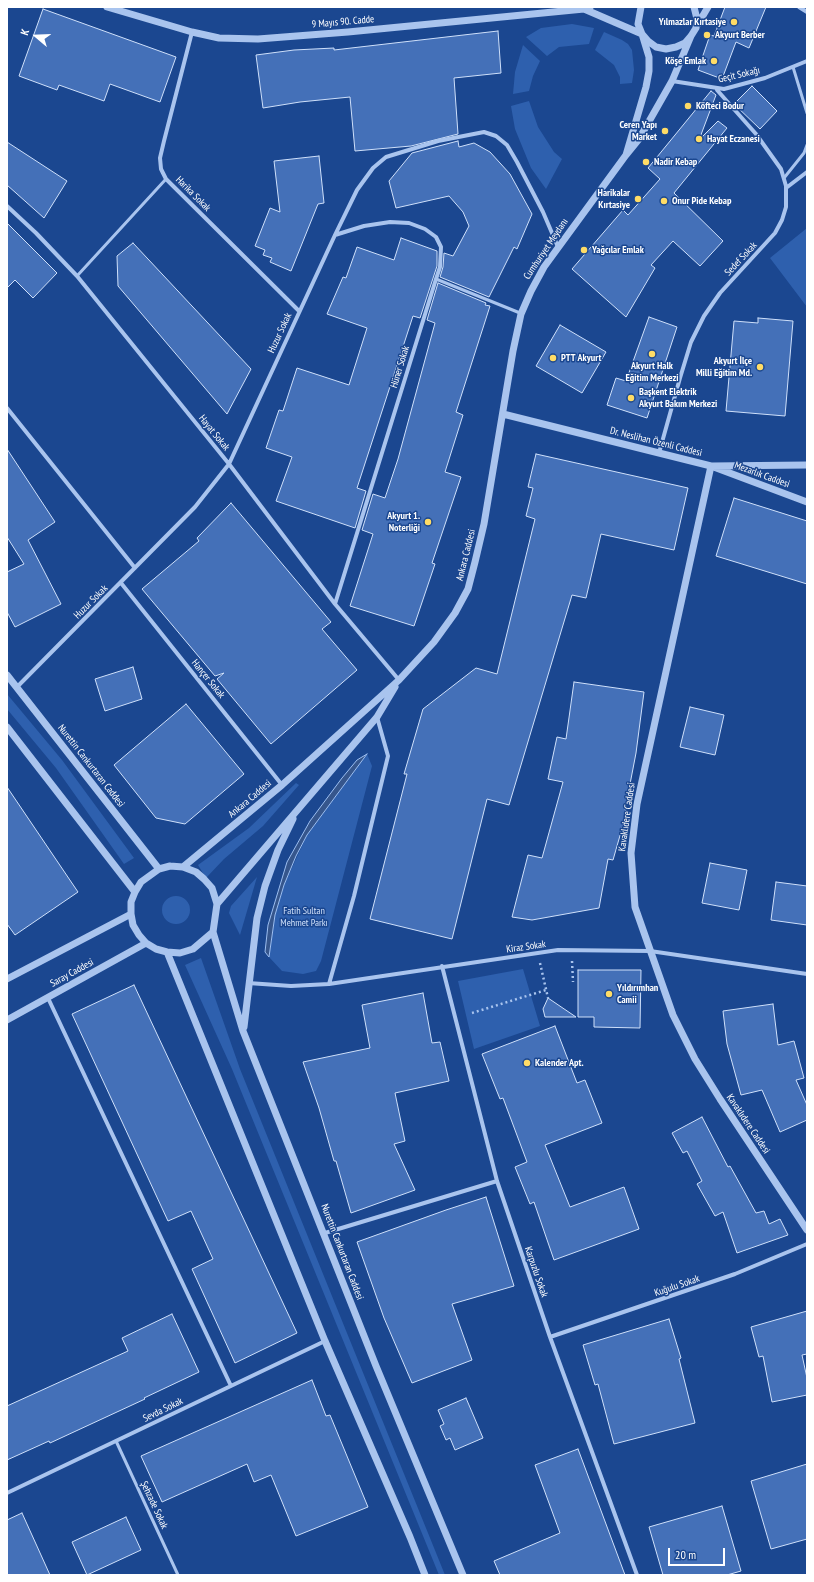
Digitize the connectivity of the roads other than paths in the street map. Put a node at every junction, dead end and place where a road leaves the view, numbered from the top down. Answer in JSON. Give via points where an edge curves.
{"nodes":[{"id":1,"x":107,"y":7,"type":"edge"},
{"id":2,"x":641,"y":7,"type":"edge"},
{"id":3,"x":694,"y":7,"type":"edge"},
{"id":4,"x":708,"y":7,"type":"edge"},
{"id":5,"x":799,"y":7,"type":"edge"},
{"id":6,"x":586,"y":8,"type":"edge"},
{"id":7,"x":807,"y":12,"type":"edge"},
{"id":8,"x":696,"y":28,"type":"junction"},
{"id":9,"x":192,"y":32,"type":"junction"},
{"id":10,"x":642,"y":34,"type":"junction"},
{"id":11,"x":691,"y":36,"type":"junction"},
{"id":12,"x":807,"y":61,"type":"edge"},
{"id":13,"x":793,"y":67,"type":"junction"},
{"id":14,"x":672,"y":81,"type":"junction"},
{"id":15,"x":717,"y":90,"type":"junction"},
{"id":16,"x":807,"y":113,"type":"edge"},
{"id":17,"x":807,"y":145,"type":"edge"},
{"id":18,"x":626,"y":155,"type":"junction"},
{"id":19,"x":807,"y":172,"type":"edge"},
{"id":20,"x":784,"y":178,"type":"junction"},
{"id":21,"x":166,"y":179,"type":"junction"},
{"id":22,"x":786,"y":188,"type":"junction"},
{"id":23,"x":7,"y":206,"type":"edge"},
{"id":24,"x":335,"y":235,"type":"junction"},
{"id":25,"x":558,"y":247,"type":"junction"},
{"id":26,"x":77,"y":276,"type":"junction"},
{"id":27,"x":436,"y":279,"type":"junction"},
{"id":28,"x":299,"y":311,"type":"junction"},
{"id":29,"x":521,"y":314,"type":"junction"},
{"id":30,"x":7,"y":408,"type":"edge"},
{"id":31,"x":503,"y":414,"type":"junction"},
{"id":32,"x":659,"y":453,"type":"junction"},
{"id":33,"x":229,"y":464,"type":"junction"},
{"id":34,"x":807,"y":465,"type":"edge"},
{"id":35,"x":711,"y":466,"type":"junction"},
{"id":36,"x":807,"y":502,"type":"edge"},
{"id":37,"x":135,"y":568,"type":"junction"},
{"id":38,"x":121,"y":583,"type":"junction"},
{"id":39,"x":334,"y":604,"type":"junction"},
{"id":40,"x":7,"y":675,"type":"edge"},
{"id":41,"x":399,"y":680,"type":"junction"},
{"id":42,"x":17,"y":687,"type":"junction"},
{"id":43,"x":377,"y":717,"type":"junction"},
{"id":44,"x":7,"y":727,"type":"edge"},
{"id":45,"x":282,"y":785,"type":"junction"},
{"id":46,"x":298,"y":808,"type":"junction"},
{"id":47,"x":183,"y":867,"type":"junction"},
{"id":48,"x":159,"y":869,"type":"junction"},
{"id":49,"x":135,"y":892,"type":"junction"},
{"id":50,"x":217,"y":904,"type":"junction"},
{"id":51,"x":131,"y":914,"type":"junction"},
{"id":52,"x":213,"y":932,"type":"junction"},
{"id":53,"x":146,"y":943,"type":"junction"},
{"id":54,"x":650,"y":951,"type":"junction"},
{"id":55,"x":167,"y":952,"type":"junction"},
{"id":56,"x":442,"y":966,"type":"junction"},
{"id":57,"x":807,"y":974,"type":"edge"},
{"id":58,"x":7,"y":979,"type":"edge"},
{"id":59,"x":248,"y":983,"type":"junction"},
{"id":60,"x":329,"y":984,"type":"junction"},
{"id":61,"x":48,"y":998,"type":"junction"},
{"id":62,"x":7,"y":1020,"type":"edge"},
{"id":63,"x":243,"y":1031,"type":"junction"},
{"id":64,"x":497,"y":1182,"type":"junction"},
{"id":65,"x":807,"y":1230,"type":"edge"},
{"id":66,"x":325,"y":1233,"type":"junction"},
{"id":67,"x":807,"y":1244,"type":"edge"},
{"id":68,"x":550,"y":1338,"type":"junction"},
{"id":69,"x":325,"y":1341,"type":"junction"},
{"id":70,"x":232,"y":1386,"type":"junction"},
{"id":71,"x":116,"y":1441,"type":"junction"},
{"id":72,"x":7,"y":1493,"type":"edge"},
{"id":73,"x":178,"y":1575,"type":"edge"},
{"id":74,"x":424,"y":1575,"type":"edge"},
{"id":75,"x":463,"y":1575,"type":"edge"},
{"id":76,"x":637,"y":1575,"type":"edge"}],
"edges":[{"from":1,"to":9,"type":"street","name":"9 Mayıs 90. Cadde"},
{"from":2,"to":10,"type":"street","name":"Cumhuriyet Meydanı","via":[[638,24]]},
{"from":3,"to":8,"type":"street"},
{"from":4,"to":8,"type":"street","name":"Cumhuriyet Meydanı"},
{"from":5,"to":7,"type":"street"},
{"from":6,"to":9,"type":"street","name":"9 Mayıs 90. Cadde","via":[[258,39],[219,38]]},
{"from":6,"to":10,"type":"street","name":"9 Mayıs 90. Cadde"},
{"from":8,"to":11,"type":"street","name":"Cumhuriyet Meydanı"},
{"from":9,"to":21,"type":"street","name":"Harika Sokak","via":[[160,158],[161,169]]},
{"from":10,"to":11,"type":"street","name":"Cumhuriyet Meydanı","via":[[648,42],[666,49],[685,43]]},
{"from":10,"to":18,"type":"street","name":"Cumhuriyet Meydanı","via":[[649,57],[649,71]]},
{"from":11,"to":14,"type":"street","name":"Cumhuriyet Meydanı"},
{"from":12,"to":13,"type":"street","name":"Geçit Sokağı"},
{"from":13,"to":15,"type":"street","name":"Geçit Sokağı"},
{"from":13,"to":16,"type":"lane"},
{"from":14,"to":15,"type":"street","name":"Geçit Sokağı"},
{"from":14,"to":18,"type":"street","name":"Cumhuriyet Meydanı","via":[[639,139]]},
{"from":15,"to":20,"type":"street","name":"Sedef Sokak","via":[[756,134]]},
{"from":17,"to":20,"type":"lane","via":[[804,153]]},
{"from":18,"to":25,"type":"street","name":"Cumhuriyet Meydanı"},
{"from":19,"to":22,"type":"street"},
{"from":20,"to":22,"type":"street","name":"Sedef Sokak"},
{"from":21,"to":26,"type":"lane"},
{"from":21,"to":28,"type":"street","name":"Harika Sokak"},
{"from":22,"to":32,"type":"street","name":"Sedef Sokak","via":[[786,206],[775,233],[720,293],[704,316],[691,342]]},
{"from":23,"to":26,"type":"street","name":"Hayat Sokak"},
{"from":24,"to":25,"type":"street","name":"Huzur Sokak","via":[[357,190],[373,168],[386,157],[438,141],[484,132],[496,136],[508,145]]},
{"from":24,"to":27,"type":"street","name":"Hüner Sokak","via":[[364,226],[390,222],[409,223],[425,229],[436,237],[442,247]]},
{"from":24,"to":28,"type":"street","name":"Huzur Sokak"},
{"from":25,"to":29,"type":"street","name":"Cumhuriyet Meydanı","via":[[531,291]]},
{"from":26,"to":33,"type":"street","name":"Hayat Sokak"},
{"from":27,"to":29,"type":"lane"},
{"from":27,"to":39,"type":"street","name":"Hüner Sokak"},
{"from":28,"to":33,"type":"street","name":"Huzur Sokak"},
{"from":29,"to":31,"type":"street","name":"Cumhuriyet Meydanı"},
{"from":30,"to":37,"type":"street"},
{"from":31,"to":32,"type":"street","name":"Dr. Neslihan Özenli Caddesi"},
{"from":31,"to":41,"type":"street","name":"Ankara Caddesi","via":[[484,524],[468,589],[455,613],[434,642]]},
{"from":32,"to":35,"type":"street","name":"Dr. Neslihan Özenli Caddesi"},
{"from":33,"to":37,"type":"street","name":"Huzur Sokak","via":[[195,508]]},
{"from":33,"to":39,"type":"street","name":"Hayat Sokak"},
{"from":34,"to":35,"type":"street","name":"Dr. Neslihan Özenli Caddesi"},
{"from":35,"to":36,"type":"street","name":"Mezarlık Caddesi"},
{"from":35,"to":54,"type":"street","name":"Kavaklıdere Caddesi","via":[[637,804],[631,853],[635,908]]},
{"from":37,"to":38,"type":"street","name":"Huzur Sokak"},
{"from":38,"to":42,"type":"street","name":"Huzur Sokak"},
{"from":38,"to":45,"type":"street","name":"Hançer Sokak"},
{"from":39,"to":41,"type":"street","name":"Hayat Sokak"},
{"from":40,"to":42,"type":"street","name":"Nurettin Cankurtaran Caddesi"},
{"from":41,"to":43,"type":"street","name":"Ankara Caddesi"},
{"from":41,"to":45,"type":"street","name":"Ankara Caddesi"},
{"from":42,"to":48,"type":"street","name":"Nurettin Cankurtaran Caddesi"},
{"from":43,"to":46,"type":"street","name":"Ankara Caddesi"},
{"from":43,"to":60,"type":"street","via":[[388,756],[354,896]]},
{"from":44,"to":49,"type":"street"},
{"from":45,"to":47,"type":"street","name":"Ankara Caddesi"},
{"from":46,"to":50,"type":"street","name":"Ankara Caddesi"},
{"from":46,"to":59,"type":"street","name":"Ankara Caddesi","via":[[278,850],[265,886],[257,918]]},
{"from":47,"to":48,"type":"street","via":[[170,866]]},
{"from":47,"to":50,"type":"street","via":[[204,878],[212,888]]},
{"from":48,"to":49,"type":"street","via":[[149,874]]},
{"from":49,"to":51,"type":"street"},
{"from":50,"to":52,"type":"street"},
{"from":51,"to":53,"type":"street","via":[[136,930]]},
{"from":51,"to":58,"type":"street"},
{"from":52,"to":55,"type":"street","via":[[193,949],[180,953]]},
{"from":52,"to":63,"type":"street","name":"Nurettin Cankurtaran Caddesi"},
{"from":53,"to":55,"type":"street"},
{"from":53,"to":61,"type":"street","name":"Saray Caddesi"},
{"from":54,"to":56,"type":"street","name":"Kiraz Sokak","via":[[558,950]]},
{"from":54,"to":57,"type":"street","name":"Kiraz Sokak"},
{"from":54,"to":65,"type":"street","name":"Kavaklıdere Caddesi","via":[[672,1015],[695,1059]]},
{"from":55,"to":69,"type":"street"},
{"from":56,"to":60,"type":"street","name":"Kiraz Sokak"},
{"from":56,"to":64,"type":"street","name":"Karpuzlu Sokak"},
{"from":59,"to":60,"type":"street","name":"Kiraz Sokak","via":[[291,986]]},
{"from":59,"to":63,"type":"street","name":"Ankara Caddesi"},
{"from":61,"to":62,"type":"street","name":"Saray Caddesi"},
{"from":61,"to":70,"type":"street"},
{"from":63,"to":66,"type":"street","name":"Nurettin Cankurtaran Caddesi"},
{"from":64,"to":66,"type":"street"},
{"from":64,"to":68,"type":"street","name":"Karpuzlu Sokak"},
{"from":66,"to":75,"type":"street","name":"Nurettin Cankurtaran Caddesi","via":[[376,1366]]},
{"from":67,"to":68,"type":"street","name":"Kuğulu Sokak","via":[[735,1274]]},
{"from":68,"to":76,"type":"street","name":"Karpuzlu Sokak"},
{"from":69,"to":70,"type":"street","name":"Sevda Sokak"},
{"from":69,"to":74,"type":"street"},
{"from":70,"to":71,"type":"street","name":"Sevda Sokak"},
{"from":71,"to":72,"type":"street","name":"Sevda Sokak"},
{"from":71,"to":73,"type":"lane","name":"Şehzade Sokak"}]}
